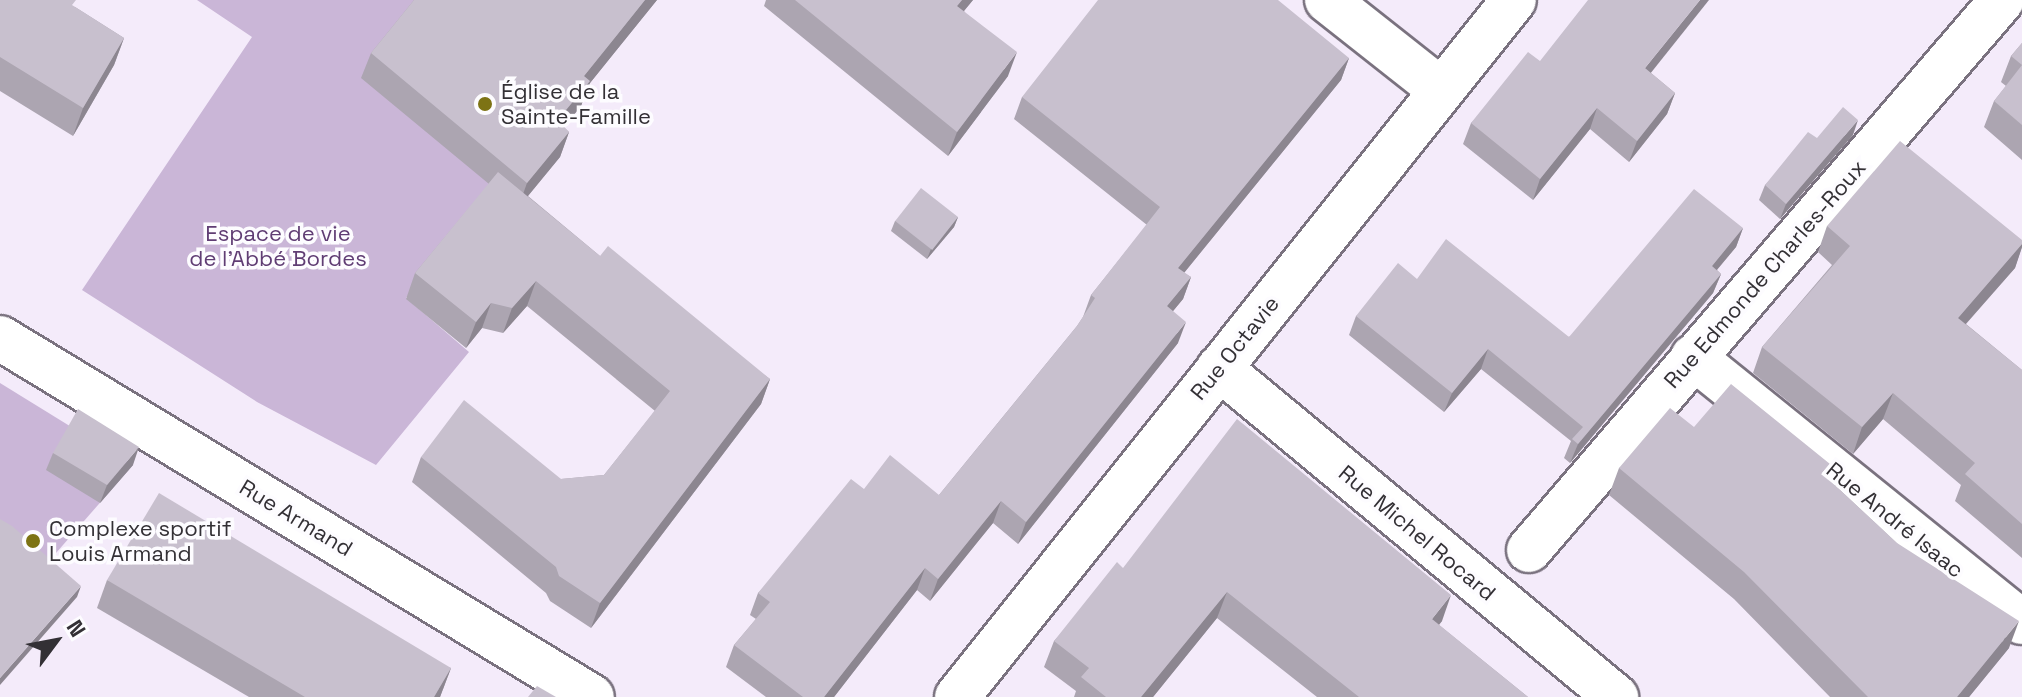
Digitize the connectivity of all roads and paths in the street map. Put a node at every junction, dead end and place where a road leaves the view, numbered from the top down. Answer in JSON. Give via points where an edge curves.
{"nodes":[{"id":1,"x":1327,"y":0,"type":"edge"},
{"id":2,"x":1514,"y":0,"type":"edge"},
{"id":3,"x":2002,"y":0,"type":"edge"},
{"id":4,"x":1441,"y":90,"type":"junction"},
{"id":5,"x":0,"y":338,"type":"edge"},
{"id":6,"x":1693,"y":357,"type":"junction"},
{"id":7,"x":1219,"y":368,"type":"junction"},
{"id":8,"x":1529,"y":550,"type":"dead end"},
{"id":9,"x":2022,"y":622,"type":"edge"},
{"id":10,"x":592,"y":697,"type":"edge"},
{"id":11,"x":957,"y":697,"type":"edge"},
{"id":12,"x":1616,"y":697,"type":"edge"}],
"edges":[{"from":1,"to":4,"type":"street"},
{"from":2,"to":4,"type":"street","name":"Rue Octavie"},
{"from":3,"to":6,"type":"street","name":"Rue Edmonde Charles-Roux"},
{"from":4,"to":7,"type":"street","name":"Rue Octavie"},
{"from":5,"to":10,"type":"street","name":"Rue Armand"},
{"from":6,"to":8,"type":"street","name":"Rue Edmonde Charles-Roux"},
{"from":6,"to":9,"type":"street","name":"Rue André Isaac"},
{"from":7,"to":11,"type":"street","name":"Rue Octavie"},
{"from":7,"to":12,"type":"street","name":"Rue Michel Rocard"}]}
